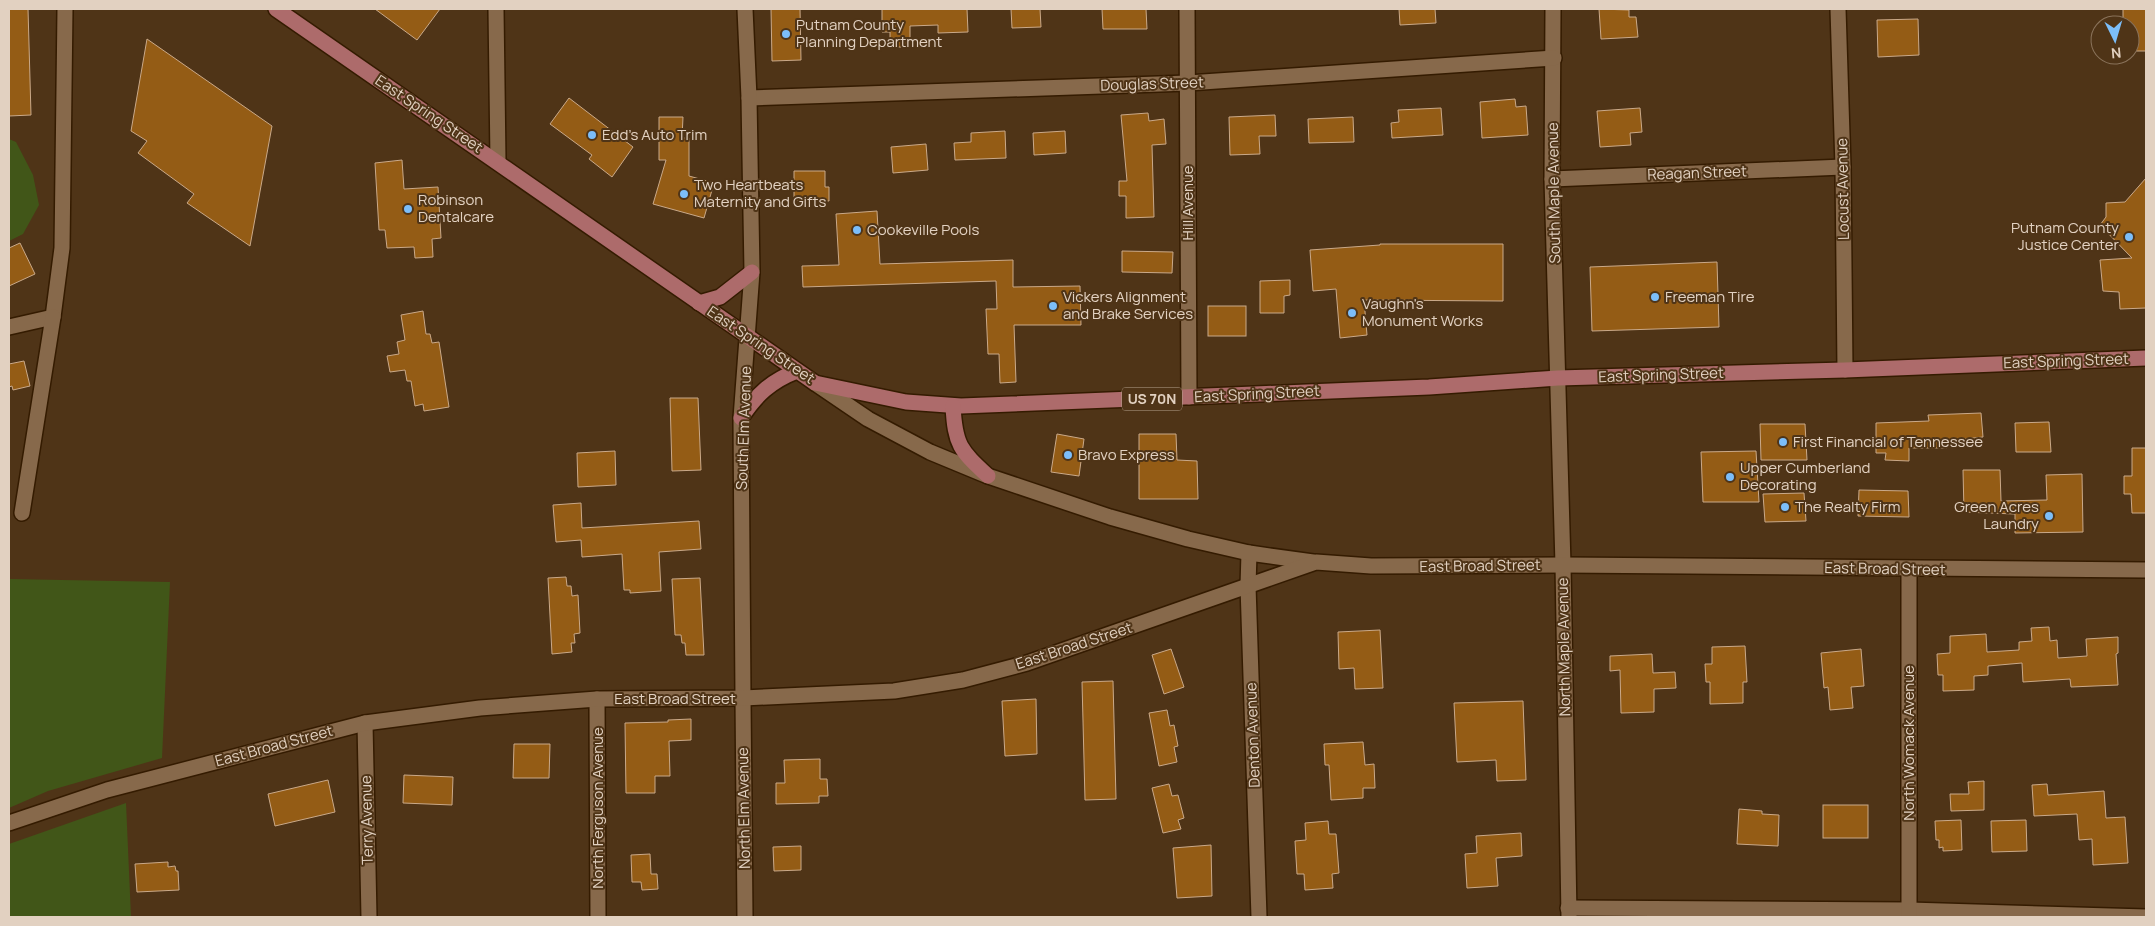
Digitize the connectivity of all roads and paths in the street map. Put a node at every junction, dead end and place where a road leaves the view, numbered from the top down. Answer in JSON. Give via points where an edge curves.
{"nodes":[{"id":1,"x":65,"y":9,"type":"edge"},
{"id":2,"x":276,"y":9,"type":"edge"},
{"id":3,"x":496,"y":9,"type":"edge"},
{"id":4,"x":745,"y":9,"type":"edge"},
{"id":5,"x":1187,"y":9,"type":"edge"},
{"id":6,"x":1553,"y":9,"type":"edge"},
{"id":7,"x":1838,"y":9,"type":"edge"},
{"id":8,"x":1554,"y":58,"type":"junction"},
{"id":9,"x":1188,"y":83,"type":"junction"},
{"id":10,"x":749,"y":98,"type":"junction"},
{"id":11,"x":498,"y":161,"type":"junction"},
{"id":12,"x":1843,"y":167,"type":"junction"},
{"id":13,"x":1552,"y":179,"type":"junction"},
{"id":14,"x":752,"y":272,"type":"junction"},
{"id":15,"x":699,"y":303,"type":"junction"},
{"id":16,"x":54,"y":317,"type":"junction"},
{"id":17,"x":9,"y":327,"type":"edge"},
{"id":18,"x":748,"y":336,"type":"junction"},
{"id":19,"x":2146,"y":358,"type":"edge"},
{"id":20,"x":1845,"y":370,"type":"junction"},
{"id":21,"x":797,"y":371,"type":"junction"},
{"id":22,"x":1558,"y":378,"type":"junction"},
{"id":23,"x":815,"y":383,"type":"junction"},
{"id":24,"x":1189,"y":398,"type":"junction"},
{"id":25,"x":953,"y":406,"type":"junction"},
{"id":26,"x":742,"y":418,"type":"junction"},
{"id":27,"x":988,"y":476,"type":"junction"},
{"id":28,"x":22,"y":513,"type":"dead end"},
{"id":29,"x":1249,"y":553,"type":"junction"},
{"id":30,"x":1316,"y":562,"type":"junction"},
{"id":31,"x":1563,"y":565,"type":"junction"},
{"id":32,"x":1910,"y":569,"type":"junction"},
{"id":33,"x":2146,"y":570,"type":"edge"},
{"id":34,"x":1248,"y":586,"type":"junction"},
{"id":35,"x":743,"y":698,"type":"junction"},
{"id":36,"x":598,"y":699,"type":"junction"},
{"id":37,"x":365,"y":723,"type":"junction"},
{"id":38,"x":9,"y":823,"type":"edge"},
{"id":39,"x":1569,"y":913,"type":"edge"},
{"id":40,"x":1909,"y":913,"type":"edge"},
{"id":41,"x":369,"y":917,"type":"edge"},
{"id":42,"x":598,"y":917,"type":"edge"},
{"id":43,"x":746,"y":917,"type":"edge"},
{"id":44,"x":1259,"y":917,"type":"edge"},
{"id":45,"x":2142,"y":917,"type":"edge"},
{"id":46,"x":2146,"y":917,"type":"edge"}],
"edges":[{"from":1,"to":16,"type":"street","via":[[62,248]]},
{"from":2,"to":11,"type":"main road","name":"East Spring Street","number":"US 70N"},
{"from":3,"to":11,"type":"street"},
{"from":4,"to":10,"type":"street","name":"South Elm Avenue"},
{"from":5,"to":9,"type":"street","name":"Hill Avenue"},
{"from":6,"to":8,"type":"street","name":"South Maple Avenue"},
{"from":7,"to":12,"type":"street","name":"Locust Avenue"},
{"from":8,"to":9,"type":"street","name":"Douglas Street"},
{"from":8,"to":13,"type":"street","name":"South Maple Avenue"},
{"from":9,"to":10,"type":"street","name":"Douglas Street"},
{"from":9,"to":24,"type":"street","name":"Hill Avenue"},
{"from":10,"to":14,"type":"street","name":"South Elm Avenue"},
{"from":11,"to":15,"type":"main road","name":"East Spring Street","number":"US 70N"},
{"from":12,"to":13,"type":"street","name":"Reagan Street"},
{"from":12,"to":20,"type":"street","name":"Locust Avenue"},
{"from":13,"to":22,"type":"street","name":"South Maple Avenue"},
{"from":14,"to":15,"type":"main road","via":[[720,297]]},
{"from":14,"to":18,"type":"street","name":"South Elm Avenue"},
{"from":15,"to":18,"type":"main road","name":"East Spring Street","number":"US 70N"},
{"from":16,"to":17,"type":"street"},
{"from":16,"to":28,"type":"street"},
{"from":18,"to":21,"type":"main road","name":"East Spring Street","number":"US 70N"},
{"from":18,"to":26,"type":"street","name":"South Elm Avenue"},
{"from":19,"to":20,"type":"main road","name":"East Spring Street","number":"US 70N"},
{"from":20,"to":22,"type":"main road","name":"East Spring Street","number":"US 70N"},
{"from":21,"to":23,"type":"main road","name":"East Spring Street","number":"US 70N"},
{"from":21,"to":26,"type":"main road","via":[[769,385],[752,400]]},
{"from":22,"to":24,"type":"main road","name":"East Spring Street","number":"US 70N"},
{"from":22,"to":31,"type":"street","name":"North Maple Avenue"},
{"from":23,"to":25,"type":"main road","name":"East Spring Street","number":"US 70N","via":[[906,402]]},
{"from":23,"to":27,"type":"street","via":[[877,424],[930,452]]},
{"from":24,"to":25,"type":"main road","name":"East Spring Street","number":"US 70N"},
{"from":25,"to":27,"type":"main road","via":[[957,443]]},
{"from":26,"to":35,"type":"street","name":"South Elm Avenue"},
{"from":27,"to":29,"type":"street","via":[[1116,519]]},
{"from":29,"to":30,"type":"street"},
{"from":29,"to":34,"type":"street","name":"Denton Avenue"},
{"from":30,"to":31,"type":"street","name":"East Broad Street","via":[[1371,566]]},
{"from":30,"to":34,"type":"street","name":"East Broad Street"},
{"from":31,"to":32,"type":"street","name":"East Broad Street"},
{"from":31,"to":39,"type":"street","name":"North Maple Avenue"},
{"from":32,"to":33,"type":"street","name":"East Broad Street"},
{"from":32,"to":40,"type":"street","name":"North Womack Avenue"},
{"from":34,"to":35,"type":"street","name":"East Broad Street","via":[[1027,663],[963,680],[894,691]]},
{"from":34,"to":44,"type":"street","name":"Denton Avenue"},
{"from":35,"to":36,"type":"street","name":"East Broad Street"},
{"from":35,"to":43,"type":"street","name":"North Elm Avenue"},
{"from":36,"to":37,"type":"street","name":"East Broad Street","via":[[480,708]]},
{"from":36,"to":42,"type":"street","name":"North Ferguson Avenue"},
{"from":37,"to":38,"type":"street","name":"East Broad Street","via":[[107,790]]},
{"from":37,"to":41,"type":"street","name":"Terry Avenue"},
{"from":39,"to":40,"type":"street"},
{"from":40,"to":45,"type":"street"},
{"from":45,"to":46,"type":"street"}]}
